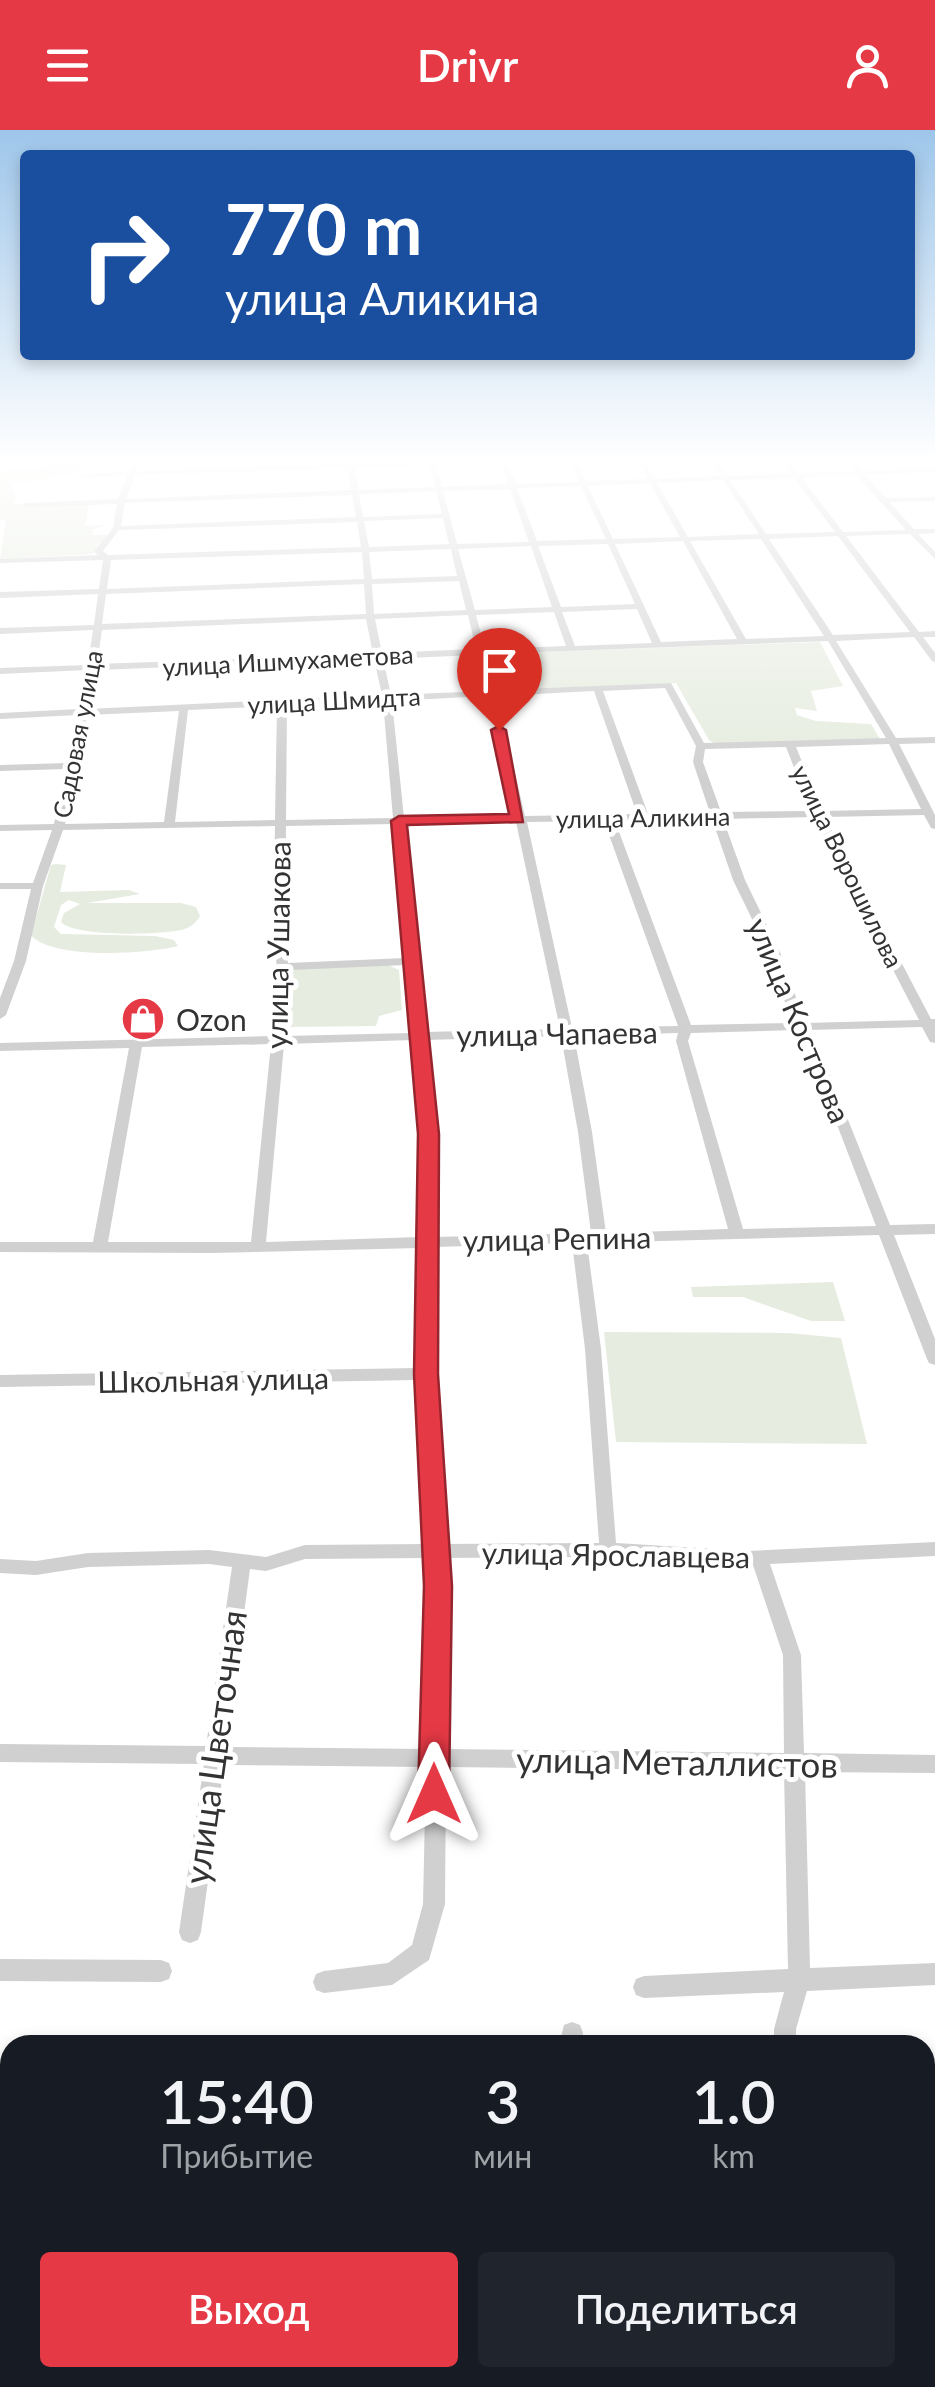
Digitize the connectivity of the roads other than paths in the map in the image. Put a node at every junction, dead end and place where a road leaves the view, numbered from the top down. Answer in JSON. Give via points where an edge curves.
{"nodes":[{"id":1,"x":107,"y":567,"type":"edge"},
{"id":2,"x":366,"y":567,"type":"edge"},
{"id":3,"x":460,"y":567,"type":"edge"},
{"id":4,"x":541,"y":567,"type":"edge"},
{"id":5,"x":624,"y":567,"type":"edge"},
{"id":6,"x":701,"y":567,"type":"edge"},
{"id":7,"x":785,"y":567,"type":"edge"},
{"id":8,"x":867,"y":567,"type":"edge"},
{"id":9,"x":463,"y":578,"type":"junction"},
{"id":10,"x":365,"y":581,"type":"junction"},
{"id":11,"x":103,"y":591,"type":"junction"},
{"id":12,"x":0,"y":595,"type":"edge"},
{"id":13,"x":641,"y":606,"type":"junction"},
{"id":14,"x":558,"y":610,"type":"junction"},
{"id":15,"x":472,"y":613,"type":"junction"},
{"id":16,"x":370,"y":618,"type":"junction"},
{"id":17,"x":98,"y":628,"type":"junction"},
{"id":18,"x":0,"y":631,"type":"edge"},
{"id":19,"x":918,"y":634,"type":"junction"},
{"id":20,"x":935,"y":634,"type":"edge"},
{"id":21,"x":831,"y":639,"type":"junction"},
{"id":22,"x":743,"y":642,"type":"junction"},
{"id":23,"x":658,"y":645,"type":"junction"},
{"id":24,"x":572,"y":650,"type":"junction"},
{"id":25,"x":481,"y":652,"type":"junction"},
{"id":26,"x":376,"y":656,"type":"junction"},
{"id":27,"x":935,"y":659,"type":"edge"},
{"id":28,"x":92,"y":668,"type":"junction"},
{"id":29,"x":0,"y":671,"type":"edge"},
{"id":30,"x":668,"y":685,"type":"joint"},
{"id":31,"x":597,"y":688,"type":"junction"},
{"id":32,"x":492,"y":693,"type":"junction"},
{"id":33,"x":386,"y":698,"type":"junction"},
{"id":34,"x":282,"y":703,"type":"junction"},
{"id":35,"x":184,"y":707,"type":"junction"},
{"id":36,"x":83,"y":713,"type":"junction"},
{"id":37,"x":0,"y":716,"type":"edge"},
{"id":38,"x":935,"y":740,"type":"edge"},
{"id":39,"x":893,"y":742,"type":"junction"},
{"id":40,"x":790,"y":745,"type":"junction"},
{"id":41,"x":702,"y":746,"type":"junction"},
{"id":42,"x":70,"y":766,"type":"junction"},
{"id":43,"x":0,"y":768,"type":"edge"},
{"id":44,"x":926,"y":812,"type":"junction"},
{"id":45,"x":818,"y":814,"type":"junction"},
{"id":46,"x":720,"y":816,"type":"junction"},
{"id":47,"x":609,"y":818,"type":"junction"},
{"id":48,"x":644,"y":818,"type":"junction"},
{"id":49,"x":518,"y":819,"type":"junction"},
{"id":50,"x":399,"y":821,"type":"junction"},
{"id":51,"x":280,"y":822,"type":"junction"},
{"id":52,"x":169,"y":824,"type":"junction"},
{"id":53,"x":935,"y":826,"type":"edge"},
{"id":54,"x":59,"y":827,"type":"junction"},
{"id":55,"x":0,"y":828,"type":"edge"},
{"id":56,"x":0,"y":886,"type":"edge"},
{"id":57,"x":37,"y":886,"type":"junction"},
{"id":58,"x":20,"y":961,"type":"junction"},
{"id":59,"x":414,"y":961,"type":"junction"},
{"id":60,"x":0,"y":963,"type":"edge"},
{"id":61,"x":282,"y":967,"type":"junction"},
{"id":62,"x":0,"y":1015,"type":"edge"},
{"id":63,"x":931,"y":1023,"type":"edge"},
{"id":64,"x":800,"y":1027,"type":"junction"},
{"id":65,"x":686,"y":1030,"type":"junction"},
{"id":66,"x":568,"y":1032,"type":"junction"},
{"id":67,"x":419,"y":1036,"type":"junction"},
{"id":68,"x":935,"y":1039,"type":"edge"},
{"id":69,"x":280,"y":1040,"type":"junction"},
{"id":70,"x":136,"y":1043,"type":"junction"},
{"id":71,"x":0,"y":1046,"type":"edge"},
{"id":72,"x":935,"y":1229,"type":"edge"},
{"id":73,"x":884,"y":1230,"type":"junction"},
{"id":74,"x":737,"y":1234,"type":"junction"},
{"id":75,"x":599,"y":1237,"type":"junction"},
{"id":76,"x":579,"y":1238,"type":"junction"},
{"id":77,"x":426,"y":1240,"type":"junction"},
{"id":78,"x":258,"y":1246,"type":"junction"},
{"id":79,"x":0,"y":1247,"type":"edge"},
{"id":80,"x":100,"y":1248,"type":"junction"},
{"id":81,"x":935,"y":1359,"type":"edge"},
{"id":82,"x":426,"y":1374,"type":"junction"},
{"id":83,"x":0,"y":1381,"type":"edge"},
{"id":84,"x":935,"y":1549,"type":"edge"},
{"id":85,"x":608,"y":1550,"type":"junction"},
{"id":86,"x":435,"y":1552,"type":"junction"},
{"id":87,"x":758,"y":1557,"type":"junction"},
{"id":88,"x":242,"y":1564,"type":"junction"},
{"id":89,"x":0,"y":1566,"type":"edge"},
{"id":90,"x":0,"y":1753,"type":"edge"},
{"id":91,"x":214,"y":1756,"type":"junction"},
{"id":92,"x":434,"y":1758,"type":"junction"},
{"id":93,"x":797,"y":1762,"type":"junction"},
{"id":94,"x":935,"y":1764,"type":"edge"},
{"id":95,"x":190,"y":1932,"type":"dead end"},
{"id":96,"x":0,"y":1970,"type":"edge"},
{"id":97,"x":161,"y":1971,"type":"dead end"},
{"id":98,"x":935,"y":1974,"type":"edge"},
{"id":99,"x":799,"y":1979,"type":"junction"},
{"id":100,"x":324,"y":1982,"type":"dead end"},
{"id":101,"x":644,"y":1988,"type":"dead end"},
{"id":102,"x":785,"y":2035,"type":"edge"}],
"edges":[{"from":1,"to":11,"type":"street","name":"Садовая улица"},
{"from":2,"to":10,"type":"street"},
{"from":3,"to":9,"type":"street"},
{"from":4,"to":14,"type":"street"},
{"from":5,"to":13,"type":"street"},
{"from":6,"to":22,"type":"street"},
{"from":7,"to":21,"type":"street"},
{"from":8,"to":19,"type":"street"},
{"from":9,"to":10,"type":"street"},
{"from":9,"to":15,"type":"street"},
{"from":10,"to":11,"type":"street"},
{"from":10,"to":16,"type":"street"},
{"from":11,"to":12,"type":"street"},
{"from":11,"to":17,"type":"street","name":"Садовая улица"},
{"from":13,"to":14,"type":"street"},
{"from":13,"to":23,"type":"street"},
{"from":14,"to":15,"type":"street"},
{"from":14,"to":24,"type":"street"},
{"from":15,"to":16,"type":"street"},
{"from":15,"to":25,"type":"street"},
{"from":16,"to":17,"type":"street"},
{"from":16,"to":26,"type":"street"},
{"from":17,"to":18,"type":"street"},
{"from":17,"to":28,"type":"street","name":"Садовая улица"},
{"from":19,"to":20,"type":"street","name":"улица Ишмухаметова"},
{"from":19,"to":21,"type":"street","name":"улица Ишмухаметова"},
{"from":19,"to":27,"type":"street"},
{"from":21,"to":22,"type":"street","name":"улица Ишмухаметова"},
{"from":21,"to":39,"type":"street"},
{"from":22,"to":23,"type":"street","name":"улица Ишмухаметова"},
{"from":23,"to":24,"type":"street","name":"улица Ишмухаметова"},
{"from":24,"to":25,"type":"street","name":"улица Ишмухаметова"},
{"from":25,"to":26,"type":"street","name":"улица Ишмухаметова"},
{"from":25,"to":32,"type":"street"},
{"from":26,"to":28,"type":"street","name":"улица Ишмухаметова"},
{"from":26,"to":33,"type":"street"},
{"from":28,"to":29,"type":"street","name":"улица Ишмухаметова"},
{"from":28,"to":36,"type":"street","name":"Садовая улица"},
{"from":30,"to":31,"type":"street","name":"улица Шмидта"},
{"from":30,"to":41,"type":"street","name":"улица Кострова"},
{"from":31,"to":32,"type":"street","name":"улица Шмидта"},
{"from":31,"to":48,"type":"street"},
{"from":32,"to":33,"type":"street","name":"улица Шмидта"},
{"from":32,"to":49,"type":"street"},
{"from":33,"to":34,"type":"street","name":"улица Шмидта"},
{"from":33,"to":50,"type":"street"},
{"from":34,"to":35,"type":"street","name":"улица Шмидта"},
{"from":34,"to":51,"type":"street","name":"улица Ушакова"},
{"from":35,"to":36,"type":"street","name":"улица Шмидта"},
{"from":35,"to":52,"type":"street"},
{"from":36,"to":37,"type":"street","name":"улица Шмидта"},
{"from":36,"to":42,"type":"street","name":"Садовая улица"},
{"from":38,"to":39,"type":"street"},
{"from":39,"to":40,"type":"street"},
{"from":39,"to":44,"type":"street"},
{"from":40,"to":41,"type":"street"},
{"from":40,"to":45,"type":"street","name":"улица Ворошилова"},
{"from":41,"to":46,"type":"street","name":"улица Кострова","via":[[698,762]]},
{"from":42,"to":43,"type":"street"},
{"from":42,"to":54,"type":"street","name":"Садовая улица"},
{"from":44,"to":45,"type":"street","name":"улица Аликина"},
{"from":44,"to":53,"type":"street"},
{"from":45,"to":46,"type":"street","name":"улица Аликина"},
{"from":45,"to":63,"type":"street","name":"улица Ворошилова"},
{"from":46,"to":48,"type":"street","name":"улица Аликина"},
{"from":46,"to":64,"type":"street","name":"улица Кострова"},
{"from":47,"to":48,"type":"street","name":"улица Аликина"},
{"from":47,"to":49,"type":"street","name":"улица Аликина"},
{"from":47,"to":65,"type":"street"},
{"from":49,"to":50,"type":"street","name":"улица Аликина"},
{"from":49,"to":66,"type":"street"},
{"from":50,"to":51,"type":"street","name":"улица Аликина"},
{"from":50,"to":59,"type":"street"},
{"from":51,"to":52,"type":"street","name":"улица Аликина"},
{"from":51,"to":61,"type":"street","name":"улица Ушакова"},
{"from":52,"to":54,"type":"street","name":"улица Аликина"},
{"from":54,"to":55,"type":"street","name":"улица Аликина"},
{"from":54,"to":57,"type":"street","name":"Садовая улица"},
{"from":56,"to":57,"type":"street"},
{"from":57,"to":58,"type":"street","name":"Садовая улица"},
{"from":58,"to":60,"type":"street"},
{"from":58,"to":62,"type":"street","name":"Садовая улица"},
{"from":59,"to":61,"type":"street"},
{"from":59,"to":67,"type":"street"},
{"from":61,"to":69,"type":"street","name":"улица Ушакова"},
{"from":63,"to":64,"type":"street","name":"улица Чапаева"},
{"from":63,"to":68,"type":"street","name":"улица Ворошилова"},
{"from":64,"to":65,"type":"street","name":"улица Чапаева"},
{"from":64,"to":73,"type":"street","name":"улица Кострова","via":[[816,1052]]},
{"from":65,"to":66,"type":"street","name":"улица Чапаева"},
{"from":65,"to":74,"type":"street","via":[[682,1041]]},
{"from":66,"to":67,"type":"street","name":"улица Чапаева"},
{"from":66,"to":75,"type":"street"},
{"from":67,"to":69,"type":"street","name":"улица Чапаева"},
{"from":67,"to":77,"type":"street","via":[[428,1134]]},
{"from":69,"to":70,"type":"street","name":"улица Чапаева"},
{"from":69,"to":78,"type":"street","name":"улица Ушакова"},
{"from":70,"to":71,"type":"street","name":"улица Чапаева"},
{"from":70,"to":80,"type":"street"},
{"from":72,"to":73,"type":"street","name":"улица Репина"},
{"from":73,"to":74,"type":"street","name":"улица Репина"},
{"from":73,"to":81,"type":"street","name":"улица Кострова"},
{"from":74,"to":75,"type":"street","name":"улица Репина"},
{"from":75,"to":76,"type":"street","name":"улица Репина"},
{"from":76,"to":77,"type":"street","name":"улица Репина"},
{"from":76,"to":85,"type":"street"},
{"from":77,"to":78,"type":"street","name":"улица Репина"},
{"from":77,"to":82,"type":"street"},
{"from":78,"to":80,"type":"street","name":"улица Репина"},
{"from":79,"to":80,"type":"street","name":"улица Репина"},
{"from":82,"to":83,"type":"street","name":"Школьная улица"},
{"from":82,"to":86,"type":"street"},
{"from":84,"to":87,"type":"street","name":"улица Ярославцева"},
{"from":85,"to":86,"type":"street","name":"улица Ярославцева"},
{"from":85,"to":87,"type":"street","name":"улица Ярославцева"},
{"from":86,"to":88,"type":"street","name":"улица Ярославцева","via":[[305,1552]]},
{"from":86,"to":92,"type":"street"},
{"from":87,"to":93,"type":"street","via":[[792,1655]]},
{"from":88,"to":89,"type":"street","name":"улица Ярославцева","via":[[209,1557]]},
{"from":88,"to":91,"type":"street","name":"улица Цветочная"},
{"from":90,"to":91,"type":"street","name":"улица Металлистов"},
{"from":91,"to":92,"type":"street","name":"улица Металлистов"},
{"from":91,"to":95,"type":"street","name":"улица Цветочная"},
{"from":92,"to":93,"type":"street","name":"улица Металлистов"},
{"from":92,"to":100,"type":"street","via":[[434,1904],[421,1952],[392,1974]]},
{"from":93,"to":94,"type":"street","name":"улица Металлистов"},
{"from":93,"to":99,"type":"street"},
{"from":96,"to":97,"type":"street"},
{"from":98,"to":99,"type":"street"},
{"from":99,"to":101,"type":"street"},
{"from":99,"to":102,"type":"street"}]}
